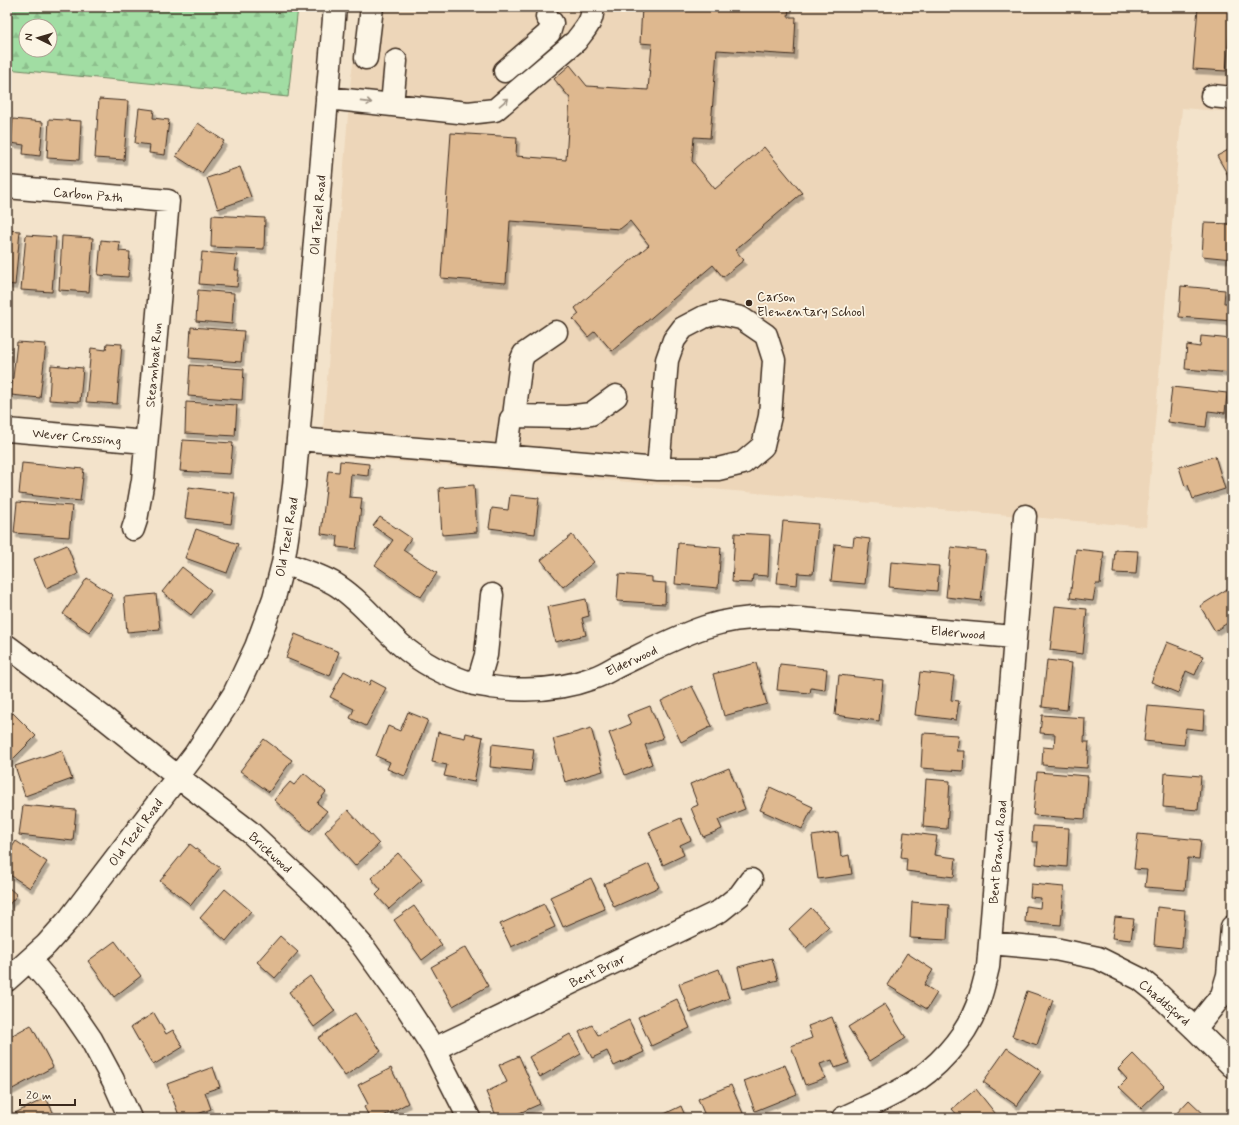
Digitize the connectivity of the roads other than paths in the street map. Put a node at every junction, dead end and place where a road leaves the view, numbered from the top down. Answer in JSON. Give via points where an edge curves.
{"nodes":[{"id":1,"x":335,"y":7,"type":"edge"},
{"id":2,"x":372,"y":7,"type":"edge"},
{"id":3,"x":592,"y":7,"type":"edge"},
{"id":4,"x":547,"y":17,"type":"dead end"},
{"id":5,"x":366,"y":58,"type":"dead end"},
{"id":6,"x":396,"y":61,"type":"dead end"},
{"id":7,"x":505,"y":71,"type":"dead end"},
{"id":8,"x":327,"y":98,"type":"junction"},
{"id":9,"x":392,"y":105,"type":"junction"},
{"id":10,"x":7,"y":187,"type":"edge"},
{"id":11,"x":168,"y":200,"type":"joint"},
{"id":12,"x":556,"y":332,"type":"dead end"},
{"id":13,"x":616,"y":396,"type":"dead end"},
{"id":14,"x":514,"y":416,"type":"junction"},
{"id":15,"x":7,"y":430,"type":"edge"},
{"id":16,"x":298,"y":439,"type":"junction"},
{"id":17,"x":146,"y":442,"type":"junction"},
{"id":18,"x":506,"y":456,"type":"junction"},
{"id":19,"x":658,"y":469,"type":"junction"},
{"id":20,"x":1025,"y":516,"type":"dead end"},
{"id":21,"x":133,"y":529,"type":"dead end"},
{"id":22,"x":282,"y":563,"type":"junction"},
{"id":23,"x":492,"y":594,"type":"dead end"},
{"id":24,"x":1014,"y":636,"type":"junction"},
{"id":25,"x":7,"y":646,"type":"edge"},
{"id":26,"x":475,"y":684,"type":"junction"},
{"id":27,"x":178,"y":777,"type":"junction"},
{"id":28,"x":751,"y":880,"type":"dead end"},
{"id":29,"x":1232,"y":927,"type":"edge"},
{"id":30,"x":990,"y":943,"type":"junction"},
{"id":31,"x":30,"y":960,"type":"junction"},
{"id":32,"x":7,"y":980,"type":"edge"},
{"id":33,"x":1195,"y":1029,"type":"junction"},
{"id":34,"x":434,"y":1049,"type":"junction"},
{"id":35,"x":1232,"y":1066,"type":"edge"},
{"id":36,"x":130,"y":1118,"type":"edge"},
{"id":37,"x":469,"y":1118,"type":"edge"},
{"id":38,"x":843,"y":1118,"type":"edge"}],
"edges":[{"from":1,"to":8,"type":"street","name":"Old Tezel Road"},
{"from":2,"to":5,"type":"street"},
{"from":9,"to":3,"type":"street","one_way":true,"via":[[468,113],[495,110],[576,41],[593,15]]},
{"from":4,"to":7,"type":"street","via":[[552,23],[549,33]]},
{"from":6,"to":9,"type":"street"},
{"from":8,"to":9,"type":"street","one_way":true},
{"from":8,"to":16,"type":"street","name":"Old Tezel Road"},
{"from":10,"to":11,"type":"street","name":"Carbon Path"},
{"from":11,"to":17,"type":"street","name":"Steamboat Run"},
{"from":12,"to":14,"type":"street","via":[[524,354],[520,361]]},
{"from":13,"to":14,"type":"street","via":[[591,414],[567,417]]},
{"from":14,"to":18,"type":"street","via":[[511,419]]},
{"from":15,"to":17,"type":"street","name":"Wever Crossing"},
{"from":16,"to":18,"type":"street"},
{"from":16,"to":22,"type":"street","name":"Old Tezel Road","via":[[288,538]]},
{"from":17,"to":21,"type":"street","name":"Steamboat Run","via":[[143,480]]},
{"from":18,"to":19,"type":"street"},
{"from":19,"to":19,"type":"street","via":[[718,469],[743,463],[763,446],[770,416],[774,360],[766,335],[742,318],[718,313],[704,317],[682,328],[674,340],[667,360]]},
{"from":20,"to":24,"type":"street","name":"Bent Branch Road"},
{"from":22,"to":26,"type":"street","name":"Elderwood","via":[[317,575],[337,586],[357,600],[401,645],[417,657],[442,671]]},
{"from":22,"to":27,"type":"street","name":"Old Tezel Road","via":[[274,598],[256,647],[234,694]]},
{"from":23,"to":26,"type":"street","via":[[486,655]]},
{"from":24,"to":26,"type":"street","name":"Elderwood","via":[[788,618],[746,618],[704,627],[593,678],[573,684],[553,688],[511,690]]},
{"from":24,"to":30,"type":"street","name":"Bent Branch Road"},
{"from":25,"to":27,"type":"street","name":"Brickwood","via":[[103,717]]},
{"from":27,"to":31,"type":"street","name":"Old Tezel Road","via":[[70,918]]},
{"from":27,"to":34,"type":"street","name":"Brickwood","via":[[250,832],[335,914],[362,945]]},
{"from":28,"to":34,"type":"street","name":"Bent Briar","via":[[740,896],[720,911]]},
{"from":29,"to":33,"type":"street","via":[[1228,975],[1222,995]]},
{"from":30,"to":33,"type":"street","name":"Chaddsford","via":[[1055,949],[1098,958],[1140,979]]},
{"from":30,"to":38,"type":"street","name":"Bent Branch Road","via":[[988,967],[977,1007],[950,1051],[924,1075],[906,1087]]},
{"from":31,"to":32,"type":"street","name":"Old Tezel Road"},
{"from":31,"to":36,"type":"street","via":[[65,1001],[91,1039]]},
{"from":33,"to":35,"type":"street","name":"Chaddsford"},
{"from":34,"to":37,"type":"street","name":"Brickwood"}]}
